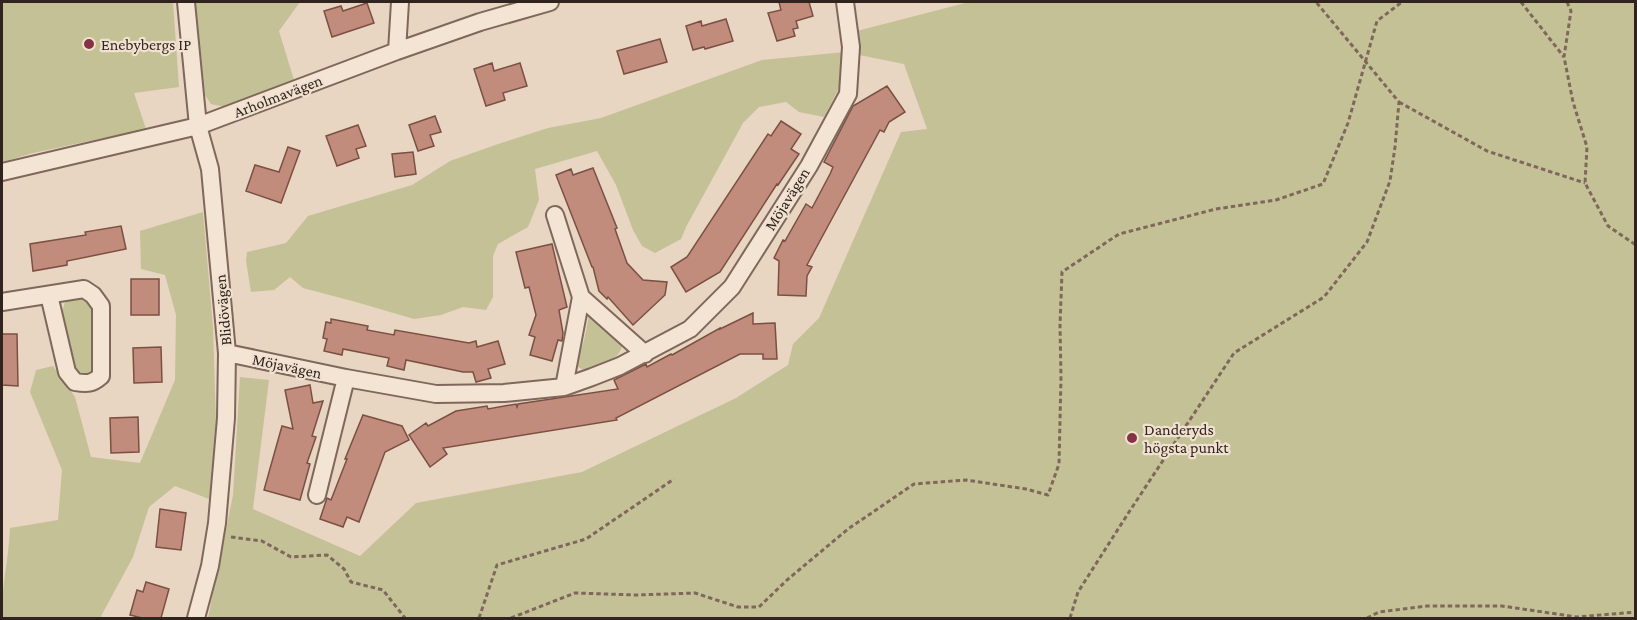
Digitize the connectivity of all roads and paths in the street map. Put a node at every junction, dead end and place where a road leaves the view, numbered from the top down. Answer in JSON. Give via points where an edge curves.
{"nodes":[{"id":1,"x":186,"y":2,"type":"edge"},
{"id":2,"x":400,"y":2,"type":"edge"},
{"id":3,"x":550,"y":2,"type":"edge"},
{"id":4,"x":845,"y":2,"type":"edge"},
{"id":5,"x":1317,"y":2,"type":"edge"},
{"id":6,"x":1402,"y":2,"type":"edge"},
{"id":7,"x":1521,"y":2,"type":"edge"},
{"id":8,"x":1567,"y":2,"type":"edge"},
{"id":9,"x":397,"y":51,"type":"junction"},
{"id":10,"x":1564,"y":57,"type":"junction"},
{"id":11,"x":1365,"y":62,"type":"junction"},
{"id":12,"x":1399,"y":102,"type":"junction"},
{"id":13,"x":198,"y":126,"type":"junction"},
{"id":14,"x":2,"y":172,"type":"edge"},
{"id":15,"x":1584,"y":183,"type":"junction"},
{"id":16,"x":555,"y":215,"type":"dead end"},
{"id":17,"x":1635,"y":245,"type":"edge"},
{"id":18,"x":49,"y":295,"type":"junction"},
{"id":19,"x":581,"y":297,"type":"junction"},
{"id":20,"x":2,"y":302,"type":"edge"},
{"id":21,"x":227,"y":353,"type":"junction"},
{"id":22,"x":645,"y":354,"type":"junction"},
{"id":23,"x":346,"y":378,"type":"junction"},
{"id":24,"x":564,"y":387,"type":"junction"},
{"id":25,"x":674,"y":480,"type":"dead end"},
{"id":26,"x":317,"y":495,"type":"dead end"},
{"id":27,"x":216,"y":534,"type":"junction"},
{"id":28,"x":1635,"y":612,"type":"edge"},
{"id":29,"x":196,"y":618,"type":"edge"},
{"id":30,"x":405,"y":618,"type":"edge"},
{"id":31,"x":479,"y":618,"type":"edge"},
{"id":32,"x":511,"y":618,"type":"edge"},
{"id":33,"x":1070,"y":618,"type":"edge"},
{"id":34,"x":1367,"y":618,"type":"edge"}],
"edges":[{"from":1,"to":13,"type":"street","name":"Blidövägen"},
{"from":2,"to":9,"type":"street"},
{"from":3,"to":9,"type":"street","name":"Arholmavägen"},
{"from":4,"to":22,"type":"street","name":"Möjavägen","via":[[851,47],[848,94],[809,166],[732,287],[690,329]]},
{"from":5,"to":11,"type":"path"},
{"from":6,"to":11,"type":"path","via":[[1377,21]]},
{"from":7,"to":10,"type":"path"},
{"from":8,"to":10,"type":"path","via":[[1571,11]]},
{"from":9,"to":13,"type":"street","name":"Arholmavägen"},
{"from":10,"to":15,"type":"path","via":[[1587,147]]},
{"from":11,"to":12,"type":"path"},
{"from":11,"to":32,"type":"path","via":[[1348,123],[1323,184],[1276,200],[1216,209],[1119,234],[1062,272],[1059,464],[1048,495],[966,480],[914,484],[848,529],[759,607],[738,607],[694,593],[575,593]]},
{"from":12,"to":15,"type":"path","via":[[1487,150]]},
{"from":12,"to":33,"type":"path","via":[[1390,181],[1367,242],[1324,297],[1234,353],[1078,592]]},
{"from":13,"to":14,"type":"street","name":"Arholmavägen"},
{"from":13,"to":21,"type":"street","name":"Blidövägen","via":[[210,169]]},
{"from":15,"to":17,"type":"path","via":[[1608,226]]},
{"from":16,"to":19,"type":"street"},
{"from":18,"to":18,"type":"street","via":[[84,289],[101,306],[101,376],[95,382],[75,382],[67,372]]},
{"from":18,"to":20,"type":"street"},
{"from":19,"to":22,"type":"street"},
{"from":19,"to":24,"type":"street"},
{"from":21,"to":23,"type":"street","name":"Möjavägen"},
{"from":21,"to":27,"type":"street","name":"Blidövägen"},
{"from":22,"to":24,"type":"street","name":"Möjavägen"},
{"from":23,"to":24,"type":"street","name":"Möjavägen","via":[[436,393],[504,393]]},
{"from":23,"to":26,"type":"street"},
{"from":25,"to":31,"type":"path","via":[[586,538],[498,565]]},
{"from":27,"to":29,"type":"street","name":"Blidövägen"},
{"from":27,"to":30,"type":"path","via":[[262,542],[291,557],[327,555],[344,569],[351,582],[383,590]]},
{"from":28,"to":34,"type":"path","via":[[1577,617],[1502,606],[1426,606],[1379,612]]}]}
